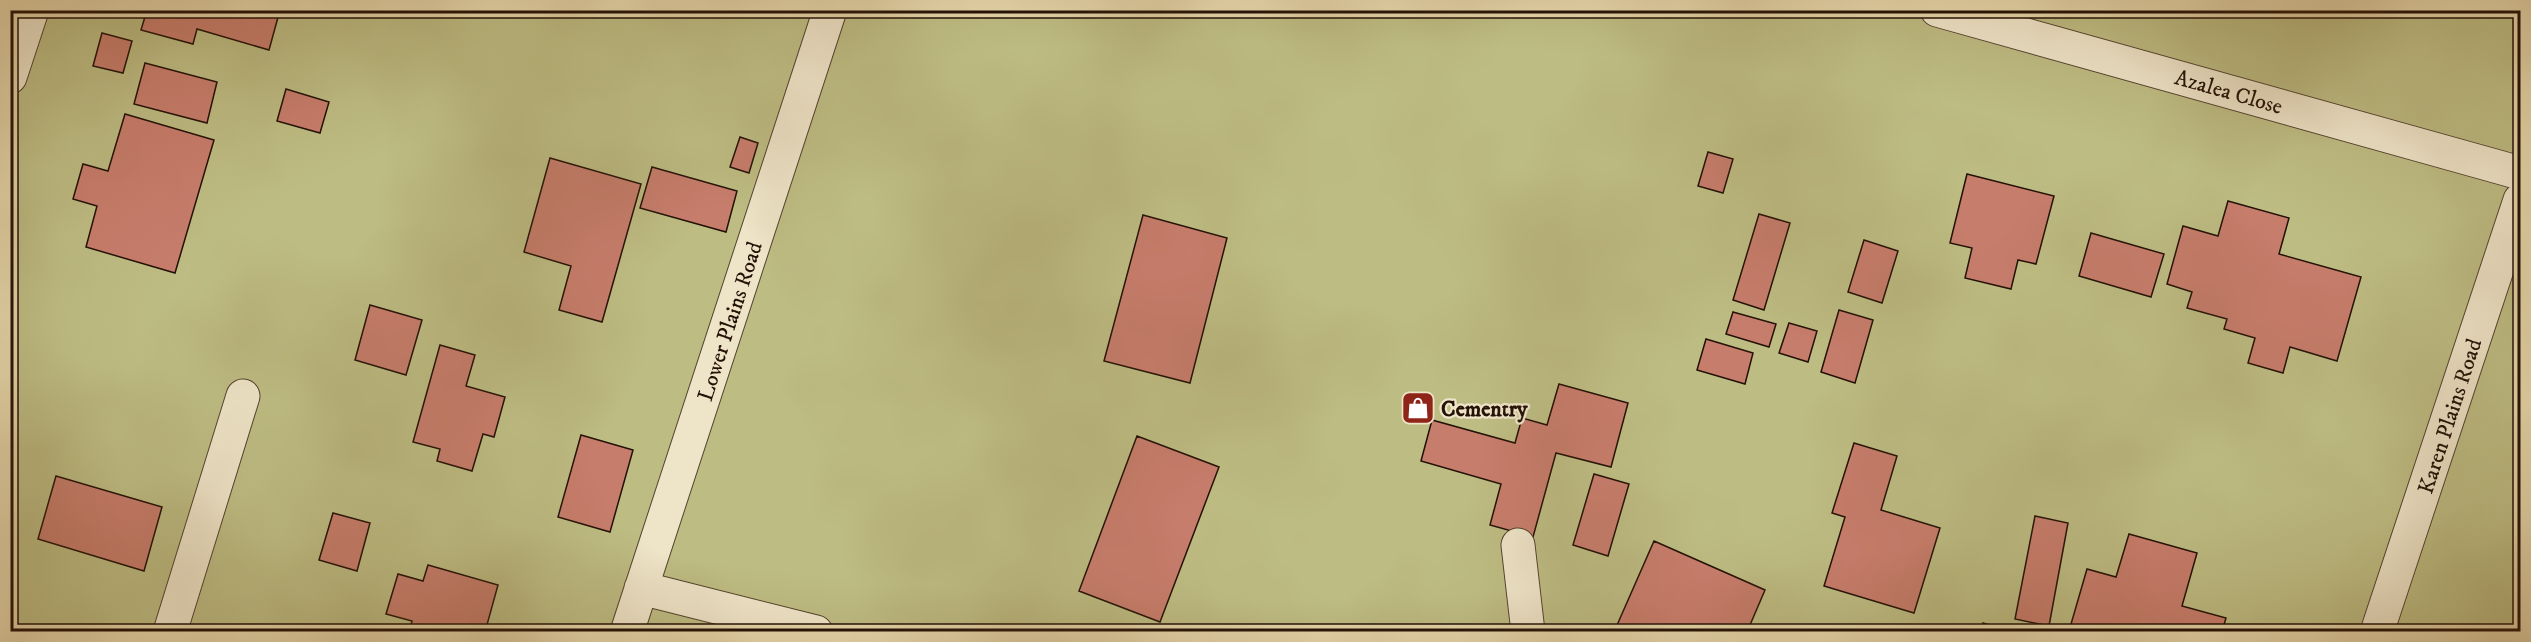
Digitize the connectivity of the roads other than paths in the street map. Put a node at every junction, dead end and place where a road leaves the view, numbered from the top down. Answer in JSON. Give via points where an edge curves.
{"nodes":[{"id":1,"x":32,"y":10,"type":"edge"},
{"id":2,"x":830,"y":10,"type":"edge"},
{"id":3,"x":1937,"y":10,"type":"edge"},
{"id":4,"x":10,"y":78,"type":"edge"},
{"id":5,"x":2520,"y":173,"type":"edge"},
{"id":6,"x":2520,"y":200,"type":"edge"},
{"id":7,"x":2513,"y":244,"type":"edge"},
{"id":8,"x":243,"y":396,"type":"dead end"},
{"id":9,"x":1518,"y":545,"type":"dead end"},
{"id":10,"x":641,"y":588,"type":"junction"},
{"id":11,"x":170,"y":632,"type":"edge"},
{"id":12,"x":627,"y":632,"type":"edge"},
{"id":13,"x":816,"y":632,"type":"edge"},
{"id":14,"x":1528,"y":632,"type":"edge"},
{"id":15,"x":2377,"y":632,"type":"edge"}],
"edges":[{"from":1,"to":4,"type":"street"},
{"from":2,"to":10,"type":"street","name":"Lower Plains Road"},
{"from":3,"to":5,"type":"street","name":"Azalea Close"},
{"from":6,"to":7,"type":"street","name":"Karen Plains Road"},
{"from":7,"to":15,"type":"street","name":"Karen Plains Road"},
{"from":8,"to":11,"type":"street"},
{"from":9,"to":14,"type":"street"},
{"from":10,"to":12,"type":"street","name":"Lower Plains Road"},
{"from":10,"to":13,"type":"street"}]}
